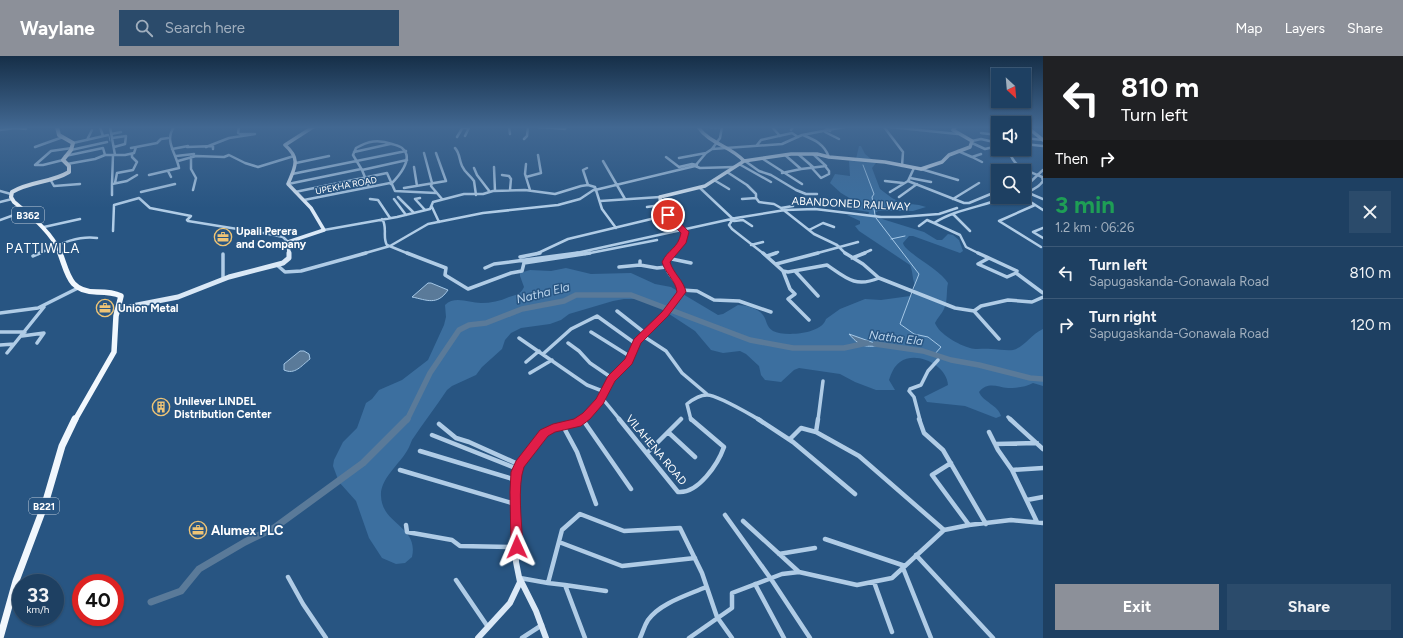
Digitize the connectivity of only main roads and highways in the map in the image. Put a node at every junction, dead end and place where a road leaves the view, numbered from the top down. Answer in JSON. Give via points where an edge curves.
{"nodes":[{"id":1,"x":68,"y":154,"type":"edge"},
{"id":2,"x":117,"y":311,"type":"joint"},
{"id":3,"x":0,"y":638,"type":"edge"}],
"edges":[{"from":1,"to":2,"type":"main road","number":"B362","via":[[65,160],[70,170],[67,173],[21,187],[11,194],[12,199],[48,230],[69,279],[78,288],[89,292],[119,294],[121,299]]},
{"from":2,"to":3,"type":"main road","number":"B221","via":[[114,352],[77,413],[62,446],[46,500],[16,581]]}]}
